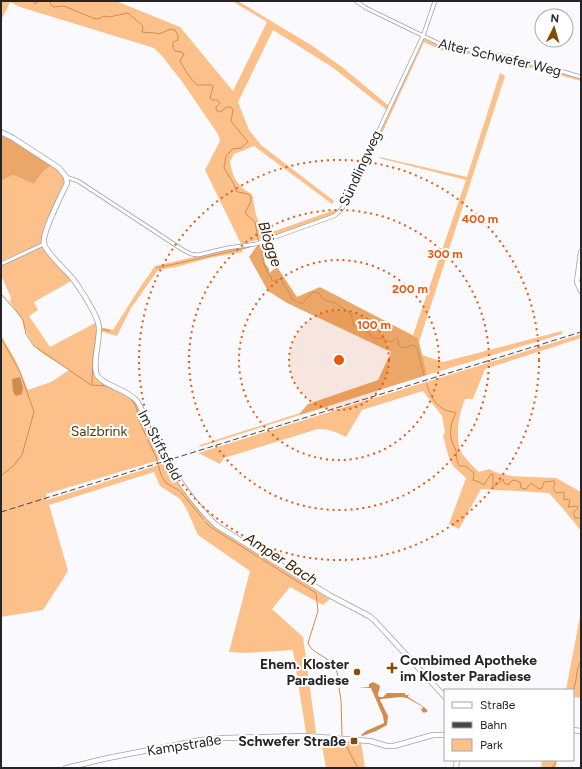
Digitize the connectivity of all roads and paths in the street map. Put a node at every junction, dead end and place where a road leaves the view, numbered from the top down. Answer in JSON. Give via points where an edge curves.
{"nodes":[{"id":1,"x":356,"y":1,"type":"edge"},
{"id":2,"x":435,"y":1,"type":"edge"},
{"id":3,"x":422,"y":36,"type":"junction"},
{"id":4,"x":581,"y":77,"type":"edge"},
{"id":5,"x":1,"y":132,"type":"edge"},
{"id":6,"x":66,"y":177,"type":"junction"},
{"id":7,"x":44,"y":244,"type":"junction"},
{"id":8,"x":581,"y":252,"type":"edge"},
{"id":9,"x":1,"y":264,"type":"edge"},
{"id":10,"x":581,"y":291,"type":"edge"},
{"id":11,"x":444,"y":696,"type":"edge"},
{"id":12,"x":444,"y":735,"type":"edge"},
{"id":13,"x":66,"y":768,"type":"edge"}],
"edges":[{"from":1,"to":3,"type":"street","name":"Alter Schwefer Weg"},
{"from":2,"to":3,"type":"street","name":"Sündlingweg"},
{"from":3,"to":4,"type":"street","name":"Alter Schwefer Weg","via":[[442,45],[509,57]]},
{"from":3,"to":6,"type":"street","name":"Sündlingweg","via":[[343,207],[334,216],[256,244],[198,255],[191,254],[78,181]]},
{"from":5,"to":6,"type":"street","via":[[59,168]]},
{"from":6,"to":7,"type":"street","via":[[67,183],[44,233]]},
{"from":7,"to":9,"type":"street"},
{"from":7,"to":11,"type":"street","name":"Im Stiftsfeld","via":[[87,300],[99,326],[96,374],[137,401],[174,474],[208,518],[329,595],[368,616]]},
{"from":8,"to":10,"type":"street","via":[[577,282]]},
{"from":12,"to":13,"type":"street","name":"Kampstraße","via":[[433,735],[394,746],[370,740],[307,736],[201,740]]}]}
